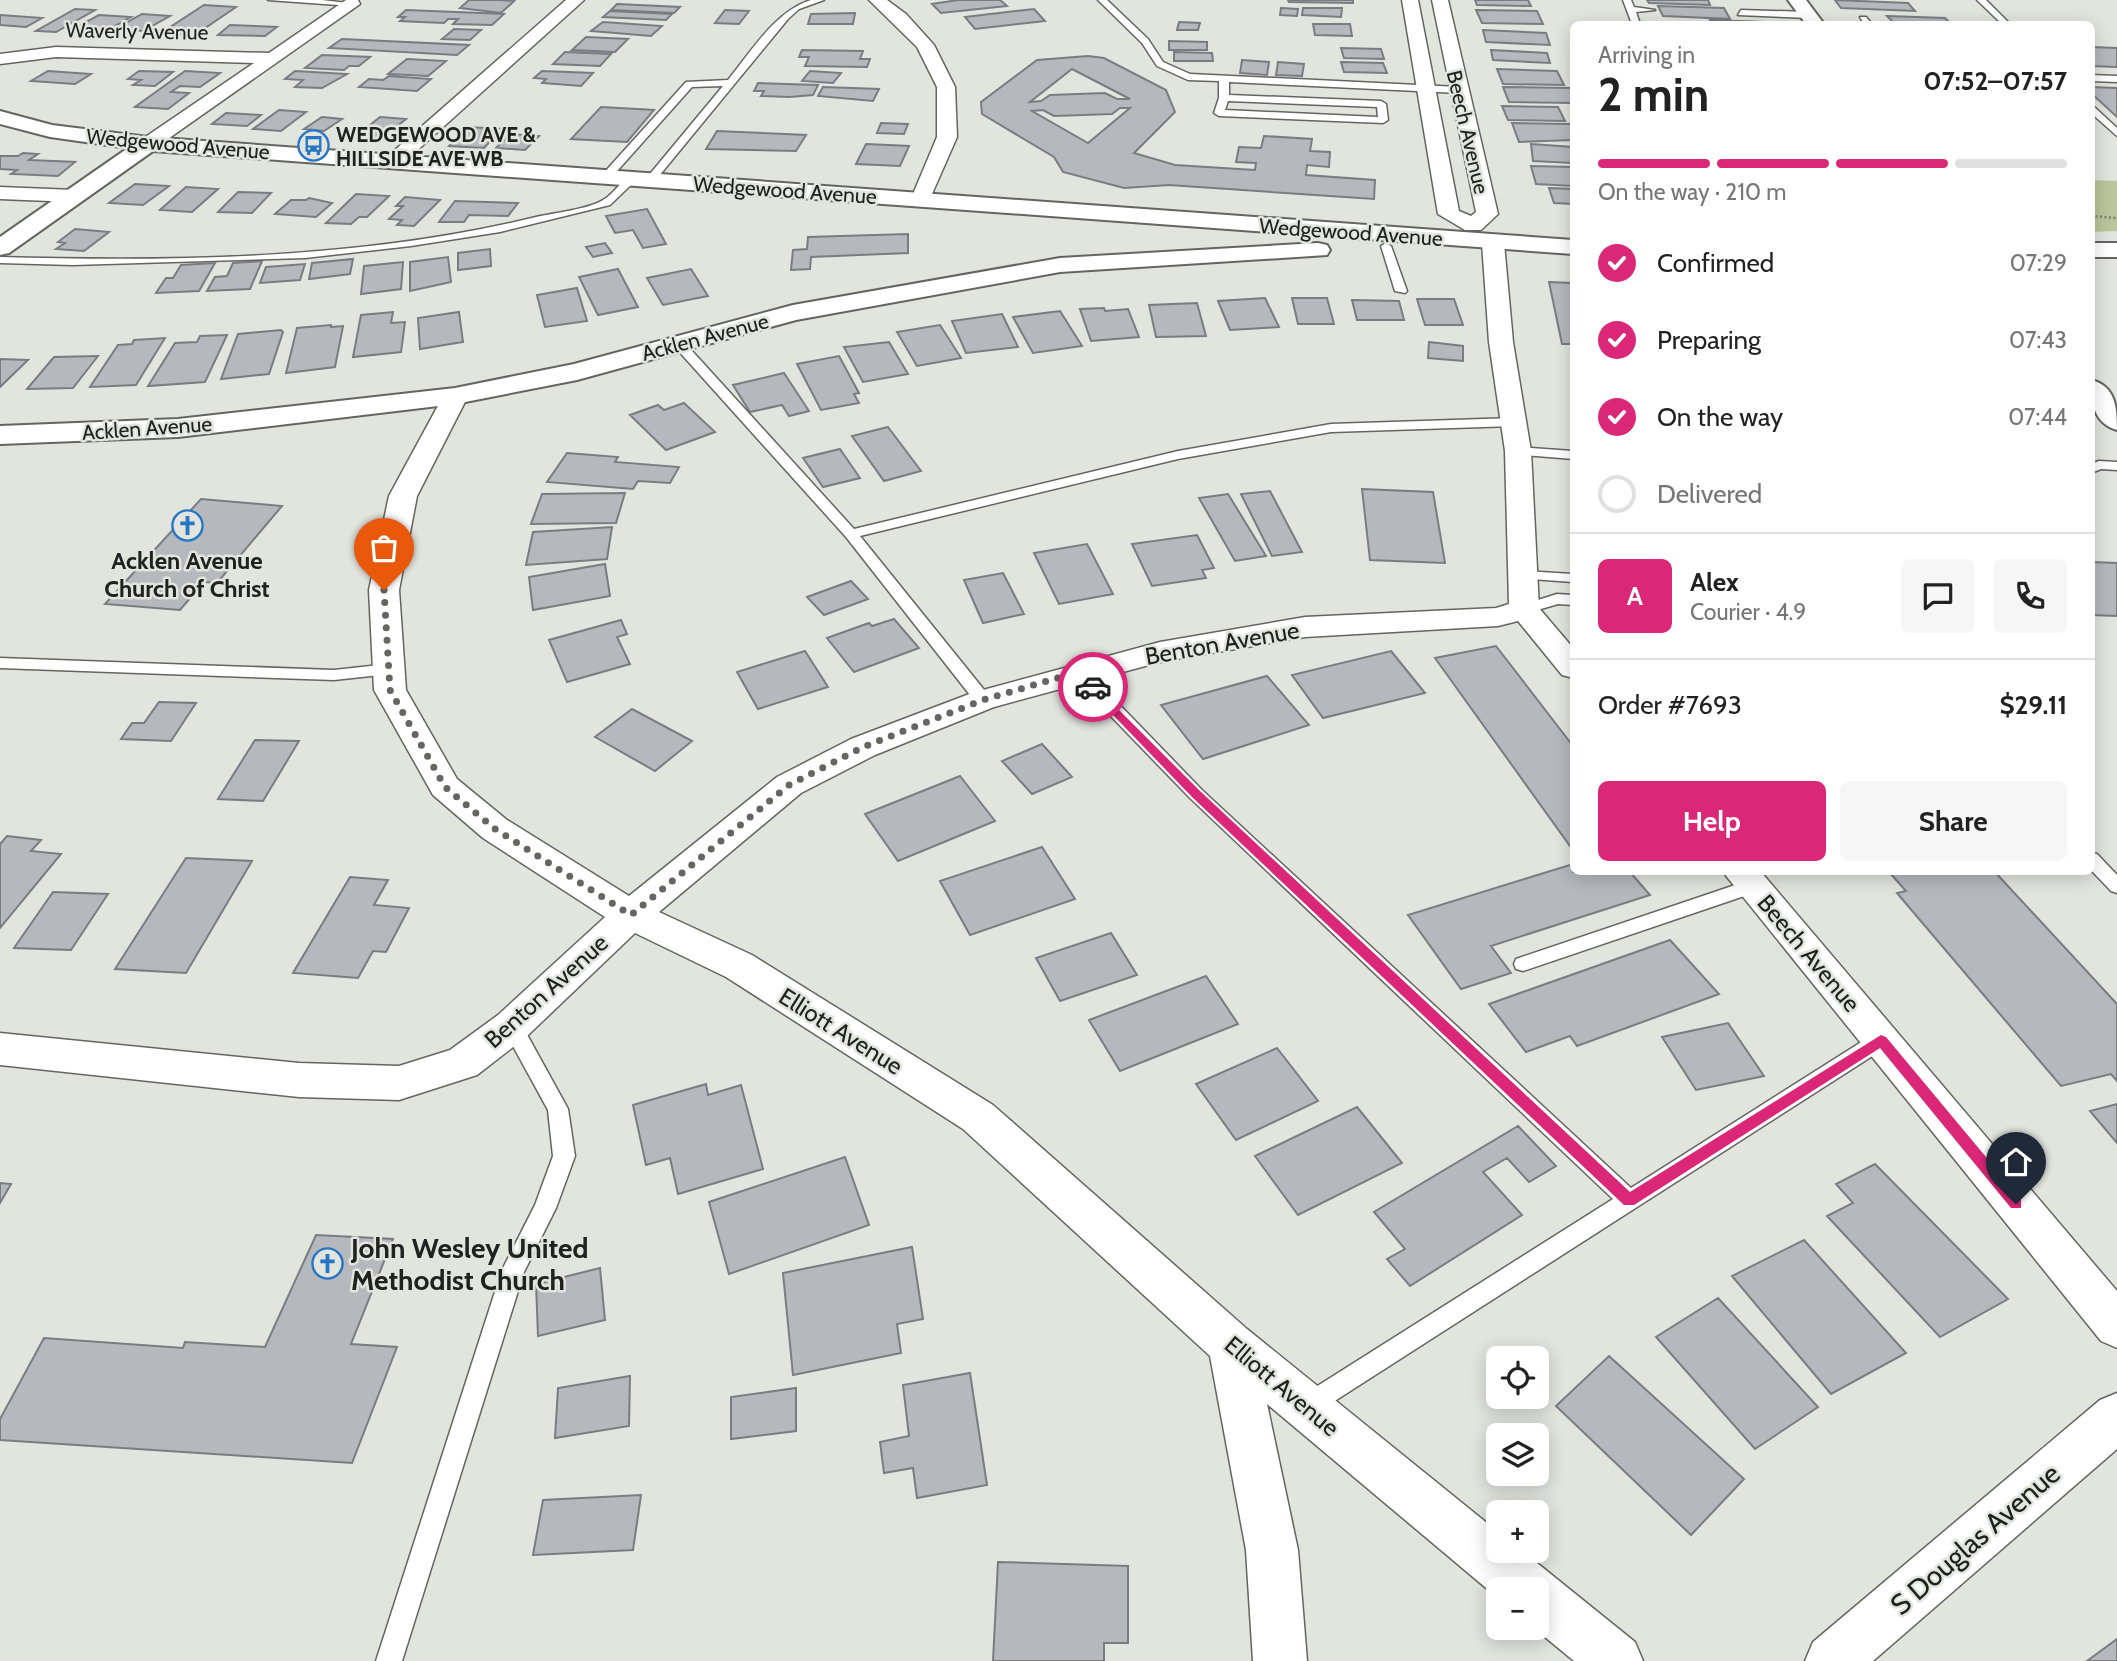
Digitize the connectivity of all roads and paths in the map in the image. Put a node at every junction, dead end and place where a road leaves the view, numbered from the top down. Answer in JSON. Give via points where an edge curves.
{"nodes":[{"id":1,"x":272,"y":0,"type":"edge"},
{"id":2,"x":576,"y":0,"type":"edge"},
{"id":3,"x":820,"y":0,"type":"edge"},
{"id":4,"x":877,"y":0,"type":"edge"},
{"id":5,"x":1102,"y":0,"type":"edge"},
{"id":6,"x":1410,"y":0,"type":"edge"},
{"id":7,"x":1440,"y":0,"type":"edge"},
{"id":8,"x":1981,"y":0,"type":"edge"},
{"id":9,"x":352,"y":4,"type":"joint"},
{"id":10,"x":1629,"y":5,"type":"edge"},
{"id":11,"x":1650,"y":10,"type":"dead end"},
{"id":12,"x":1741,"y":13,"type":"dead end"},
{"id":13,"x":1807,"y":13,"type":"edge"},
{"id":14,"x":2003,"y":21,"type":"edge"},
{"id":15,"x":273,"y":58,"type":"junction"},
{"id":16,"x":0,"y":59,"type":"edge"},
{"id":17,"x":1421,"y":68,"type":"junction"},
{"id":18,"x":1454,"y":69,"type":"junction"},
{"id":19,"x":2095,"y":78,"type":"edge"},
{"id":20,"x":2117,"y":79,"type":"edge"},
{"id":21,"x":1224,"y":80,"type":"junction"},
{"id":22,"x":731,"y":83,"type":"junction"},
{"id":23,"x":1425,"y":88,"type":"junction"},
{"id":24,"x":1459,"y":90,"type":"junction"},
{"id":25,"x":1224,"y":98,"type":"junction"},
{"id":26,"x":2095,"y":111,"type":"edge"},
{"id":27,"x":0,"y":117,"type":"edge"},
{"id":28,"x":2117,"y":132,"type":"edge"},
{"id":29,"x":148,"y":144,"type":"junction"},
{"id":30,"x":394,"y":161,"type":"junction"},
{"id":31,"x":606,"y":177,"type":"junction"},
{"id":32,"x":641,"y":180,"type":"junction"},
{"id":33,"x":0,"y":193,"type":"edge"},
{"id":34,"x":74,"y":195,"type":"junction"},
{"id":35,"x":921,"y":200,"type":"junction"},
{"id":36,"x":1135,"y":216,"type":"junction"},
{"id":37,"x":2095,"y":216,"type":"edge"},
{"id":38,"x":2117,"y":218,"type":"edge"},
{"id":39,"x":1409,"y":236,"type":"junction"},
{"id":40,"x":1480,"y":236,"type":"junction"},
{"id":41,"x":1386,"y":246,"type":"junction"},
{"id":42,"x":1570,"y":247,"type":"edge"},
{"id":43,"x":0,"y":248,"type":"edge"},
{"id":44,"x":2095,"y":250,"type":"edge"},
{"id":45,"x":2117,"y":250,"type":"edge"},
{"id":46,"x":0,"y":260,"type":"edge"},
{"id":47,"x":1060,"y":265,"type":"junction"},
{"id":48,"x":1401,"y":291,"type":"dead end"},
{"id":49,"x":679,"y":344,"type":"junction"},
{"id":50,"x":455,"y":396,"type":"junction"},
{"id":51,"x":1514,"y":422,"type":"junction"},
{"id":52,"x":0,"y":435,"type":"edge"},
{"id":53,"x":1518,"y":451,"type":"junction"},
{"id":54,"x":1570,"y":455,"type":"edge"},
{"id":55,"x":2117,"y":466,"type":"edge"},
{"id":56,"x":2095,"y":467,"type":"edge"},
{"id":57,"x":851,"y":534,"type":"junction"},
{"id":58,"x":1570,"y":579,"type":"edge"},
{"id":59,"x":1523,"y":592,"type":"junction"},
{"id":60,"x":1570,"y":600,"type":"edge"},
{"id":61,"x":0,"y":663,"type":"edge"},
{"id":62,"x":1570,"y":663,"type":"edge"},
{"id":63,"x":389,"y":669,"type":"junction"},
{"id":64,"x":1078,"y":672,"type":"junction"},
{"id":65,"x":983,"y":700,"type":"junction"},
{"id":66,"x":2095,"y":863,"type":"edge"},
{"id":67,"x":1747,"y":879,"type":"edge"},
{"id":68,"x":2117,"y":886,"type":"edge"},
{"id":69,"x":631,"y":915,"type":"junction"},
{"id":70,"x":1523,"y":964,"type":"dead end"},
{"id":71,"x":512,"y":1026,"type":"junction"},
{"id":72,"x":1881,"y":1040,"type":"junction"},
{"id":73,"x":0,"y":1049,"type":"edge"},
{"id":74,"x":1629,"y":1200,"type":"junction"},
{"id":75,"x":2117,"y":1326,"type":"edge"},
{"id":76,"x":1231,"y":1345,"type":"junction"},
{"id":77,"x":1306,"y":1406,"type":"junction"},
{"id":78,"x":2117,"y":1417,"type":"edge"},
{"id":79,"x":1513,"y":1577,"type":"edge"},
{"id":80,"x":1549,"y":1607,"type":"edge"},
{"id":81,"x":389,"y":1661,"type":"edge"},
{"id":82,"x":1280,"y":1661,"type":"edge"},
{"id":83,"x":1616,"y":1661,"type":"edge"},
{"id":84,"x":1832,"y":1661,"type":"edge"}],
"edges":[{"from":1,"to":9,"type":"lane"},
{"from":2,"to":30,"type":"street"},
{"from":3,"to":22,"type":"lane","via":[[796,7]]},
{"from":4,"to":35,"type":"street","via":[[925,45],[946,87],[947,137]]},
{"from":5,"to":21,"type":"lane","via":[[1145,41],[1165,68],[1188,77]]},
{"from":6,"to":17,"type":"street","name":"Beech Avenue"},
{"from":7,"to":18,"type":"street","name":"Beech Avenue"},
{"from":8,"to":14,"type":"lane"},
{"from":9,"to":15,"type":"street"},
{"from":10,"to":11,"type":"lane"},
{"from":12,"to":13,"type":"lane"},
{"from":15,"to":16,"type":"street","name":"Waverly Avenue","via":[[56,52]]},
{"from":15,"to":29,"type":"street"},
{"from":17,"to":18,"type":"street"},
{"from":17,"to":23,"type":"street","name":"Beech Avenue"},
{"from":18,"to":24,"type":"street","name":"Beech Avenue"},
{"from":19,"to":20,"type":"lane"},
{"from":21,"to":23,"type":"lane"},
{"from":21,"to":25,"type":"lane"},
{"from":22,"to":31,"type":"lane","via":[[689,84]]},
{"from":22,"to":32,"type":"lane"},
{"from":23,"to":24,"type":"lane"},
{"from":23,"to":40,"type":"street","name":"Beech Avenue","via":[[1450,214]]},
{"from":24,"to":40,"type":"street","name":"Beech Avenue","via":[[1487,214]]},
{"from":25,"to":25,"type":"lane","via":[[1219,113],[1383,120],[1381,104]]},
{"from":26,"to":28,"type":"lane"},
{"from":27,"to":29,"type":"main road","name":"Wedgewood Avenue","via":[[50,131]]},
{"from":29,"to":30,"type":"main road","name":"Wedgewood Avenue"},
{"from":29,"to":34,"type":"main road"},
{"from":30,"to":31,"type":"main road","name":"Wedgewood Avenue"},
{"from":31,"to":32,"type":"main road","name":"Wedgewood Avenue"},
{"from":32,"to":35,"type":"main road","name":"Wedgewood Avenue"},
{"from":32,"to":46,"type":"lane","via":[[606,203],[500,229],[411,243],[306,255]]},
{"from":33,"to":34,"type":"street"},
{"from":34,"to":43,"type":"main road"},
{"from":35,"to":36,"type":"main road","name":"Wedgewood Avenue"},
{"from":36,"to":39,"type":"main road","name":"Wedgewood Avenue"},
{"from":36,"to":47,"type":"main road","via":[[1126,244],[1101,256]]},
{"from":37,"to":38,"type":"path"},
{"from":39,"to":40,"type":"main road","name":"Wedgewood Avenue"},
{"from":39,"to":41,"type":"main road","name":"Acklen Avenue"},
{"from":40,"to":42,"type":"main road","name":"Wedgewood Avenue"},
{"from":40,"to":51,"type":"street","name":"Beech Avenue"},
{"from":41,"to":47,"type":"main road","name":"Acklen Avenue"},
{"from":41,"to":48,"type":"lane"},
{"from":44,"to":45,"type":"main road"},
{"from":47,"to":49,"type":"main road","name":"Acklen Avenue","via":[[793,313]]},
{"from":49,"to":50,"type":"main road","name":"Acklen Avenue","via":[[577,372]]},
{"from":49,"to":57,"type":"lane"},
{"from":50,"to":52,"type":"main road","name":"Acklen Avenue","via":[[177,428]]},
{"from":50,"to":63,"type":"street","name":"Elliott Avenue","via":[[403,496],[384,590]]},
{"from":51,"to":53,"type":"street","name":"Beech Avenue"},
{"from":51,"to":57,"type":"lane","via":[[1331,428],[1178,455]]},
{"from":53,"to":54,"type":"lane"},
{"from":53,"to":59,"type":"street","name":"Beech Avenue"},
{"from":55,"to":56,"type":"lane"},
{"from":57,"to":65,"type":"lane"},
{"from":58,"to":59,"type":"lane"},
{"from":59,"to":60,"type":"lane"},
{"from":59,"to":62,"type":"street"},
{"from":59,"to":64,"type":"street","name":"Benton Avenue","via":[[1498,617],[1305,627],[1160,652]]},
{"from":61,"to":63,"type":"lane","via":[[334,675]]},
{"from":63,"to":69,"type":"street","name":"Elliott Avenue","via":[[390,690],[445,787],[495,829]]},
{"from":64,"to":65,"type":"street","name":"Benton Avenue"},
{"from":64,"to":74,"type":"lane","via":[[1196,794]]},
{"from":65,"to":69,"type":"street","name":"Benton Avenue","via":[[863,747],[789,785]]},
{"from":66,"to":68,"type":"lane"},
{"from":67,"to":70,"type":"lane"},
{"from":67,"to":72,"type":"street","name":"Beech Avenue"},
{"from":69,"to":71,"type":"street","name":"Benton Avenue"},
{"from":69,"to":76,"type":"street","name":"Elliott Avenue","via":[[739,966],[978,1117]]},
{"from":71,"to":73,"type":"street","name":"Benton Avenue","via":[[463,1063],[399,1083],[299,1080]]},
{"from":71,"to":81,"type":"lane","via":[[558,1109],[564,1156],[545,1208],[513,1270]]},
{"from":72,"to":74,"type":"lane"},
{"from":72,"to":75,"type":"street","name":"Beech Avenue"},
{"from":74,"to":77,"type":"lane"},
{"from":76,"to":77,"type":"street","name":"Elliott Avenue"},
{"from":76,"to":82,"type":"street","via":[[1272,1550]]},
{"from":77,"to":79,"type":"street","name":"Elliott Avenue"},
{"from":78,"to":84,"type":"street","name":"S Douglas Avenue"},
{"from":80,"to":83,"type":"street"}]}
